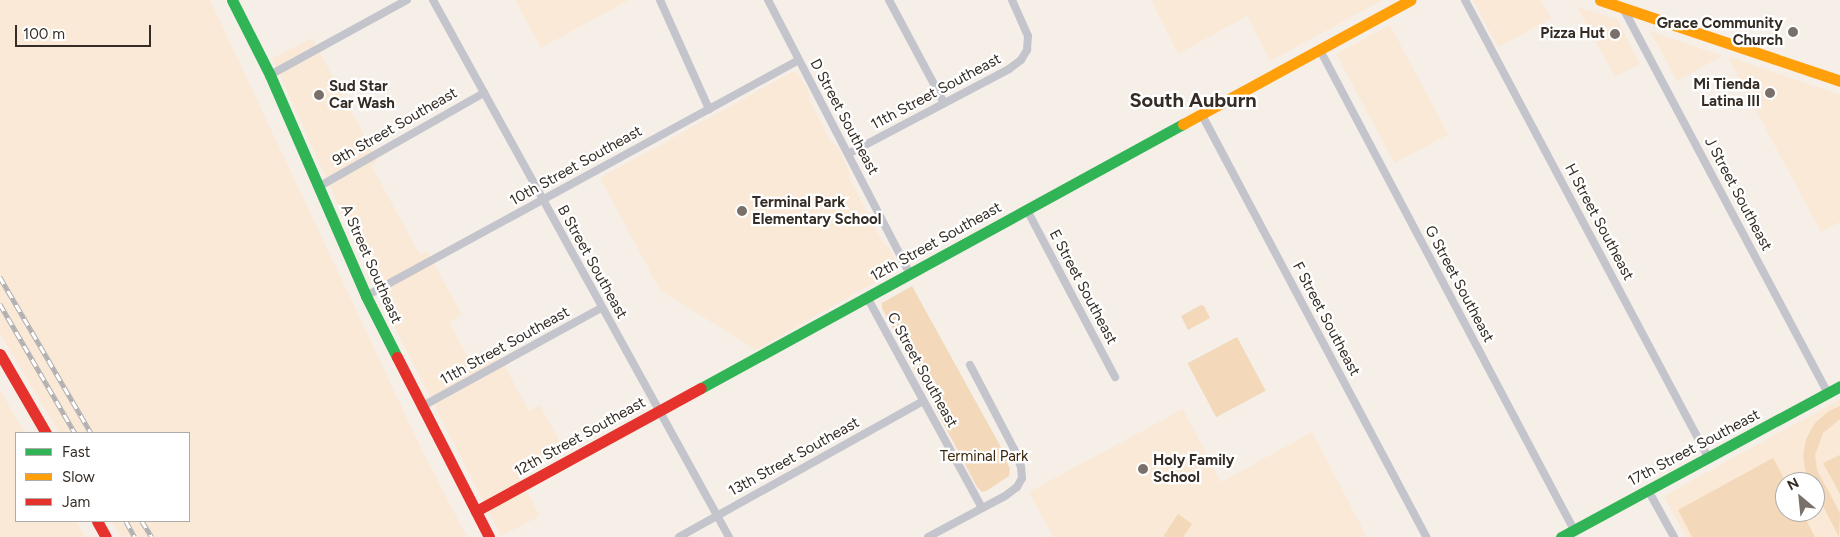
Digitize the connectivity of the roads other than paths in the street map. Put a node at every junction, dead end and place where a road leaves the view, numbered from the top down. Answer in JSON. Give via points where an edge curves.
{"nodes":[{"id":1,"x":232,"y":0,"type":"edge"},
{"id":2,"x":407,"y":0,"type":"edge"},
{"id":3,"x":433,"y":0,"type":"edge"},
{"id":4,"x":660,"y":0,"type":"edge"},
{"id":5,"x":768,"y":0,"type":"edge"},
{"id":6,"x":889,"y":0,"type":"edge"},
{"id":7,"x":1012,"y":0,"type":"edge"},
{"id":8,"x":1410,"y":0,"type":"edge"},
{"id":9,"x":1465,"y":0,"type":"edge"},
{"id":10,"x":1600,"y":0,"type":"edge"},
{"id":11,"x":1622,"y":8,"type":"junction"},
{"id":12,"x":1320,"y":50,"type":"junction"},
{"id":13,"x":798,"y":60,"type":"junction"},
{"id":14,"x":270,"y":75,"type":"junction"},
{"id":15,"x":1840,"y":80,"type":"edge"},
{"id":16,"x":484,"y":93,"type":"junction"},
{"id":17,"x":944,"y":103,"type":"junction"},
{"id":18,"x":708,"y":109,"type":"junction"},
{"id":19,"x":1202,"y":114,"type":"junction"},
{"id":20,"x":848,"y":154,"type":"junction"},
{"id":21,"x":320,"y":186,"type":"junction"},
{"id":22,"x":542,"y":200,"type":"junction"},
{"id":23,"x":1027,"y":210,"type":"junction"},
{"id":24,"x":910,"y":274,"type":"junction"},
{"id":25,"x":366,"y":296,"type":"junction"},
{"id":26,"x":867,"y":297,"type":"junction"},
{"id":27,"x":601,"y":308,"type":"junction"},
{"id":28,"x":0,"y":354,"type":"edge"},
{"id":29,"x":970,"y":365,"type":"dead end"},
{"id":30,"x":1115,"y":377,"type":"dead end"},
{"id":31,"x":1840,"y":386,"type":"edge"},
{"id":32,"x":1828,"y":393,"type":"junction"},
{"id":33,"x":923,"y":401,"type":"junction"},
{"id":34,"x":422,"y":407,"type":"junction"},
{"id":35,"x":658,"y":411,"type":"junction"},
{"id":36,"x":45,"y":432,"type":"edge"},
{"id":37,"x":1708,"y":457,"type":"junction"},
{"id":38,"x":1648,"y":490,"type":"junction"},
{"id":39,"x":982,"y":508,"type":"junction"},
{"id":40,"x":476,"y":511,"type":"junction"},
{"id":41,"x":717,"y":516,"type":"junction"},
{"id":42,"x":98,"y":522,"type":"edge"},
{"id":43,"x":1574,"y":530,"type":"junction"},
{"id":44,"x":106,"y":537,"type":"edge"},
{"id":45,"x":489,"y":537,"type":"edge"},
{"id":46,"x":679,"y":537,"type":"edge"},
{"id":47,"x":729,"y":537,"type":"edge"},
{"id":48,"x":928,"y":537,"type":"edge"},
{"id":49,"x":1426,"y":537,"type":"edge"},
{"id":50,"x":1561,"y":537,"type":"edge"},
{"id":51,"x":1674,"y":537,"type":"edge"}],
"edges":[{"from":1,"to":14,"type":"street","name":"A Street Southeast"},
{"from":2,"to":14,"type":"street"},
{"from":3,"to":16,"type":"street","name":"B Street Southeast"},
{"from":4,"to":18,"type":"street"},
{"from":5,"to":13,"type":"street","name":"D Street Southeast"},
{"from":6,"to":17,"type":"street"},
{"from":7,"to":17,"type":"street","name":"11th Street Southeast","via":[[1027,30],[1028,46],[1024,57],[1016,65]]},
{"from":8,"to":12,"type":"street","name":"12th Street Southeast"},
{"from":9,"to":37,"type":"street","name":"H Street Southeast"},
{"from":10,"to":11,"type":"street"},
{"from":11,"to":15,"type":"street"},
{"from":11,"to":32,"type":"street","name":"J Street Southeast"},
{"from":12,"to":19,"type":"street","name":"12th Street Southeast"},
{"from":12,"to":43,"type":"street","name":"G Street Southeast"},
{"from":13,"to":18,"type":"street","name":"10th Street Southeast"},
{"from":13,"to":20,"type":"street","name":"D Street Southeast"},
{"from":14,"to":21,"type":"street","name":"A Street Southeast"},
{"from":16,"to":21,"type":"street","name":"9th Street Southeast"},
{"from":16,"to":22,"type":"street","name":"B Street Southeast"},
{"from":17,"to":20,"type":"street","name":"11th Street Southeast"},
{"from":18,"to":22,"type":"street","name":"10th Street Southeast"},
{"from":19,"to":23,"type":"street","name":"12th Street Southeast"},
{"from":19,"to":49,"type":"street","name":"F Street Southeast"},
{"from":20,"to":24,"type":"street","name":"D Street Southeast"},
{"from":21,"to":25,"type":"street","name":"A Street Southeast"},
{"from":22,"to":25,"type":"street","name":"10th Street Southeast"},
{"from":22,"to":27,"type":"street","name":"B Street Southeast"},
{"from":23,"to":24,"type":"street","name":"12th Street Southeast"},
{"from":23,"to":30,"type":"street","name":"E Street Southeast"},
{"from":24,"to":26,"type":"street","name":"12th Street Southeast"},
{"from":25,"to":34,"type":"street","name":"A Street Southeast"},
{"from":26,"to":33,"type":"street","name":"C Street Southeast"},
{"from":26,"to":35,"type":"street","name":"12th Street Southeast"},
{"from":27,"to":34,"type":"street","name":"11th Street Southeast"},
{"from":27,"to":35,"type":"street","name":"B Street Southeast"},
{"from":28,"to":36,"type":"street"},
{"from":29,"to":39,"type":"street","via":[[1021,467],[1020,483],[1005,496]]},
{"from":31,"to":32,"type":"street","name":"17th Street Southeast"},
{"from":32,"to":37,"type":"street","name":"17th Street Southeast"},
{"from":33,"to":39,"type":"street","name":"C Street Southeast"},
{"from":33,"to":41,"type":"street","name":"13th Street Southeast"},
{"from":34,"to":40,"type":"street","name":"A Street Southeast"},
{"from":35,"to":40,"type":"street","name":"12th Street Southeast"},
{"from":35,"to":41,"type":"street","name":"B Street Southeast"},
{"from":37,"to":38,"type":"street","name":"17th Street Southeast"},
{"from":38,"to":43,"type":"street","name":"17th Street Southeast"},
{"from":38,"to":51,"type":"street"},
{"from":39,"to":48,"type":"street"},
{"from":40,"to":45,"type":"street","name":"A Street Southeast"},
{"from":41,"to":46,"type":"street","name":"13th Street Southeast"},
{"from":41,"to":47,"type":"street","name":"B Street Southeast"},
{"from":42,"to":44,"type":"street"},
{"from":43,"to":50,"type":"street","name":"17th Street Southeast"}]}
